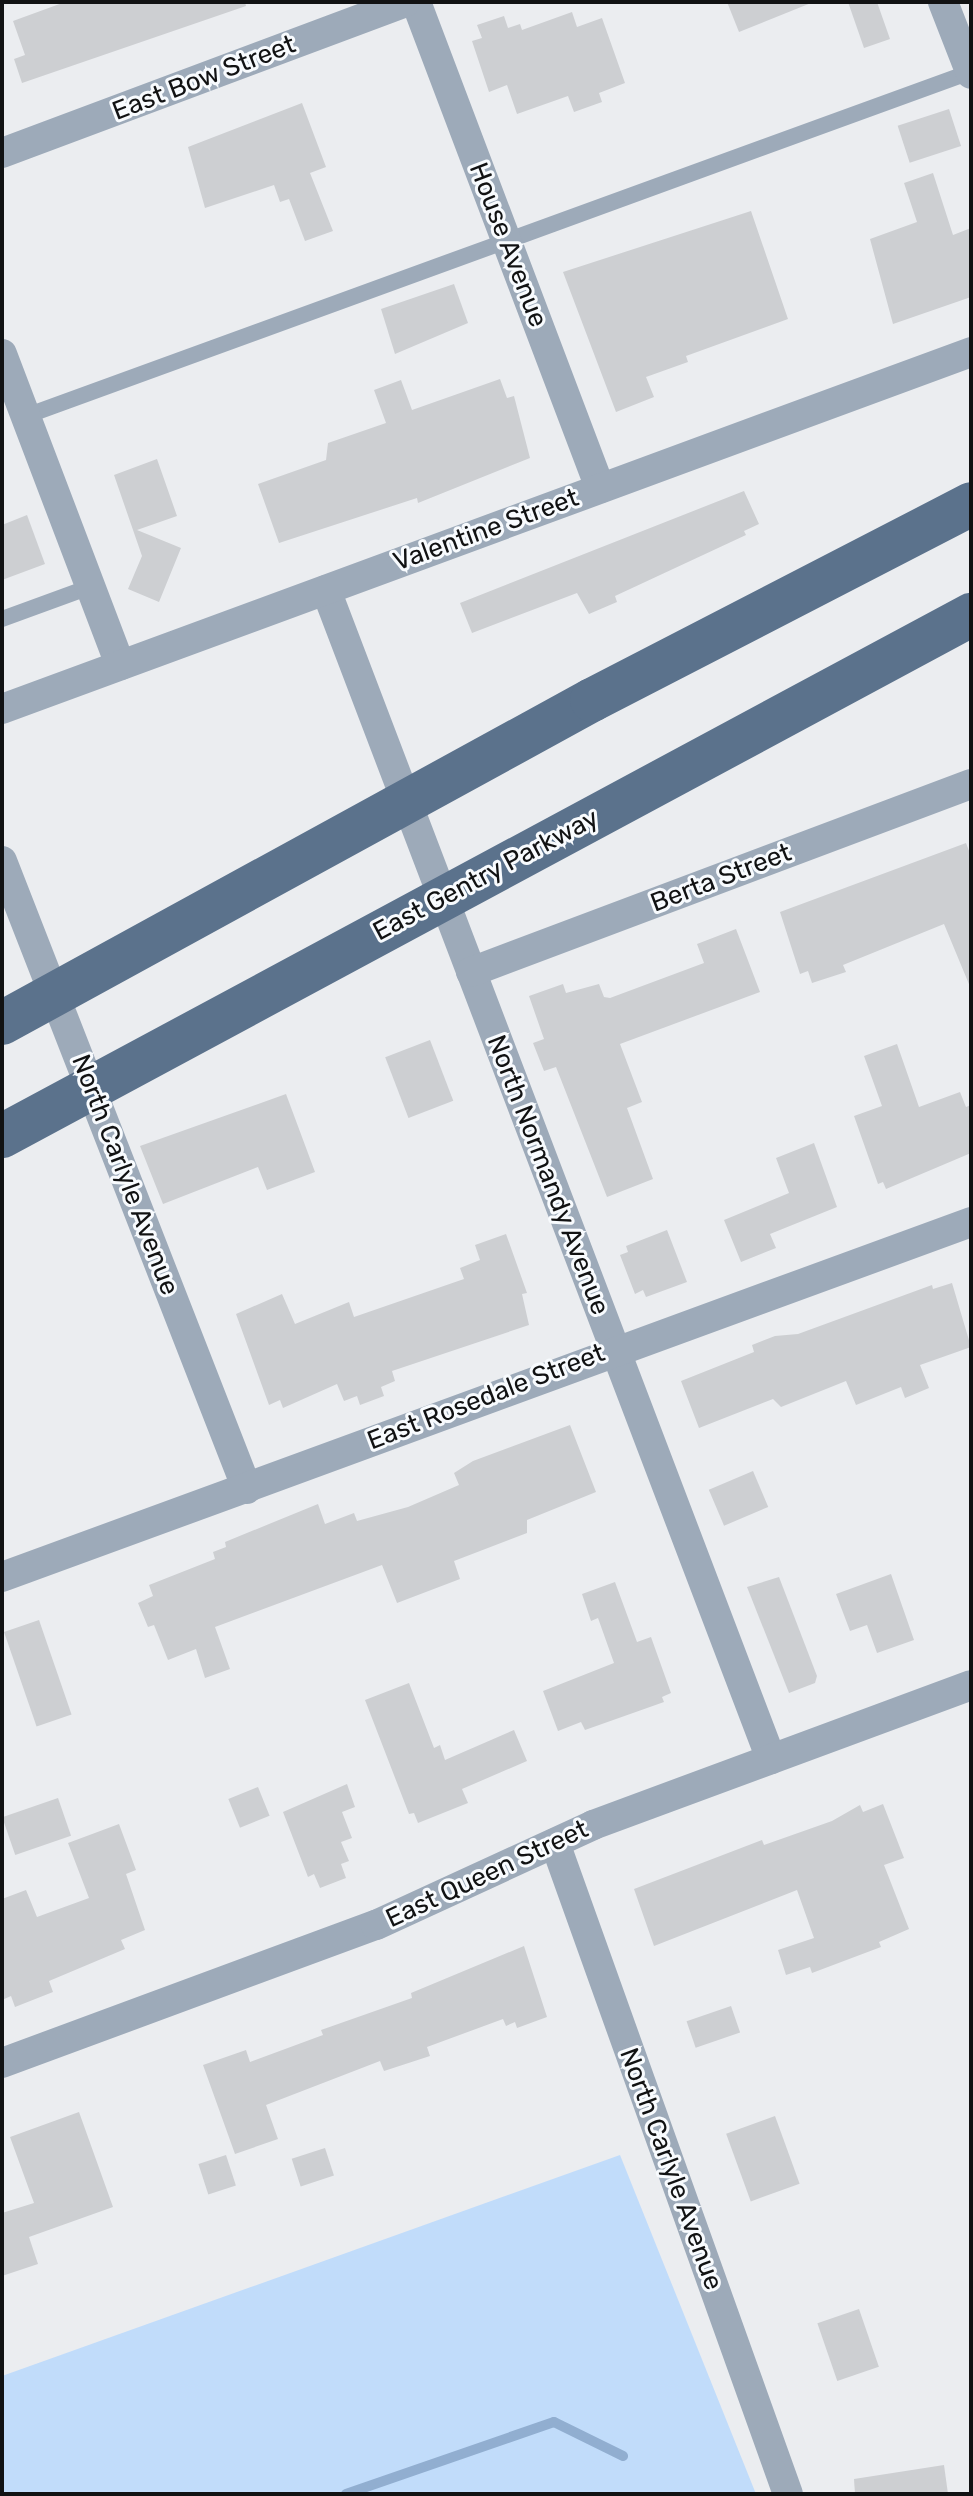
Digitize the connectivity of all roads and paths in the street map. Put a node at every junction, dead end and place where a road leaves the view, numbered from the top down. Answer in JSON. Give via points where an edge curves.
{"nodes":[{"id":1,"x":405,"y":2,"type":"edge"},
{"id":2,"x":416,"y":2,"type":"edge"},
{"id":3,"x":943,"y":2,"type":"edge"},
{"id":4,"x":970,"y":73,"type":"edge"},
{"id":5,"x":2,"y":153,"type":"edge"},
{"id":6,"x":506,"y":241,"type":"junction"},
{"id":7,"x":971,"y":352,"type":"edge"},
{"id":8,"x":2,"y":354,"type":"edge"},
{"id":9,"x":26,"y":416,"type":"junction"},
{"id":10,"x":600,"y":488,"type":"junction"},
{"id":11,"x":971,"y":504,"type":"edge"},
{"id":12,"x":90,"y":587,"type":"junction"},
{"id":13,"x":326,"y":590,"type":"junction"},
{"id":14,"x":971,"y":615,"type":"edge"},
{"id":15,"x":2,"y":619,"type":"edge"},
{"id":16,"x":120,"y":665,"type":"junction"},
{"id":17,"x":4,"y":702,"type":"edge"},
{"id":18,"x":971,"y":784,"type":"edge"},
{"id":19,"x":405,"y":803,"type":"junction"},
{"id":20,"x":2,"y":861,"type":"edge"},
{"id":21,"x":443,"y":899,"type":"junction"},
{"id":22,"x":471,"y":972,"type":"junction"},
{"id":23,"x":54,"y":993,"type":"junction"},
{"id":24,"x":2,"y":1023,"type":"edge"},
{"id":25,"x":90,"y":1087,"type":"junction"},
{"id":26,"x":2,"y":1136,"type":"edge"},
{"id":27,"x":971,"y":1222,"type":"edge"},
{"id":28,"x":614,"y":1349,"type":"junction"},
{"id":29,"x":247,"y":1489,"type":"junction"},
{"id":30,"x":2,"y":1577,"type":"edge"},
{"id":31,"x":971,"y":1685,"type":"edge"},
{"id":32,"x":771,"y":1759,"type":"junction"},
{"id":33,"x":555,"y":1843,"type":"junction"},
{"id":34,"x":2,"y":2063,"type":"edge"},
{"id":35,"x":788,"y":2494,"type":"edge"}],
"edges":[{"from":1,"to":5,"type":"street","name":"East Bow Street"},
{"from":2,"to":6,"type":"street","name":"House Avenue"},
{"from":3,"to":4,"type":"street"},
{"from":4,"to":6,"type":"lane"},
{"from":6,"to":9,"type":"lane"},
{"from":6,"to":10,"type":"street","name":"House Avenue"},
{"from":7,"to":10,"type":"street","name":"Valentine Street"},
{"from":8,"to":9,"type":"street"},
{"from":9,"to":12,"type":"street"},
{"from":10,"to":13,"type":"street","name":"Valentine Street"},
{"from":11,"to":19,"type":"main road"},
{"from":12,"to":15,"type":"lane"},
{"from":12,"to":16,"type":"street"},
{"from":13,"to":16,"type":"street","name":"Valentine Street"},
{"from":13,"to":19,"type":"street","name":"North Normandy Avenue"},
{"from":14,"to":21,"type":"main road","name":"East Gentry Parkway"},
{"from":16,"to":17,"type":"street","name":"Valentine Street"},
{"from":18,"to":22,"type":"street","name":"Berta Street"},
{"from":19,"to":21,"type":"street","name":"North Normandy Avenue"},
{"from":19,"to":23,"type":"main road"},
{"from":20,"to":23,"type":"street","name":"North Carlyle Avenue"},
{"from":21,"to":22,"type":"street","name":"North Normandy Avenue"},
{"from":21,"to":25,"type":"main road","name":"East Gentry Parkway"},
{"from":22,"to":28,"type":"street","name":"North Normandy Avenue"},
{"from":23,"to":24,"type":"main road"},
{"from":23,"to":25,"type":"street","name":"North Carlyle Avenue"},
{"from":25,"to":26,"type":"main road","name":"East Gentry Parkway"},
{"from":25,"to":29,"type":"street","name":"North Carlyle Avenue"},
{"from":27,"to":28,"type":"street","name":"East Rosedale Street"},
{"from":28,"to":29,"type":"street","name":"East Rosedale Street"},
{"from":28,"to":32,"type":"street","name":"North Normandy Avenue"},
{"from":29,"to":30,"type":"street","name":"East Rosedale Street"},
{"from":31,"to":32,"type":"street","name":"East Queen Street"},
{"from":32,"to":33,"type":"street","name":"East Queen Street"},
{"from":33,"to":34,"type":"street","name":"East Queen Street","via":[[387,1921]]},
{"from":33,"to":35,"type":"street","name":"North Carlyle Avenue"}]}
